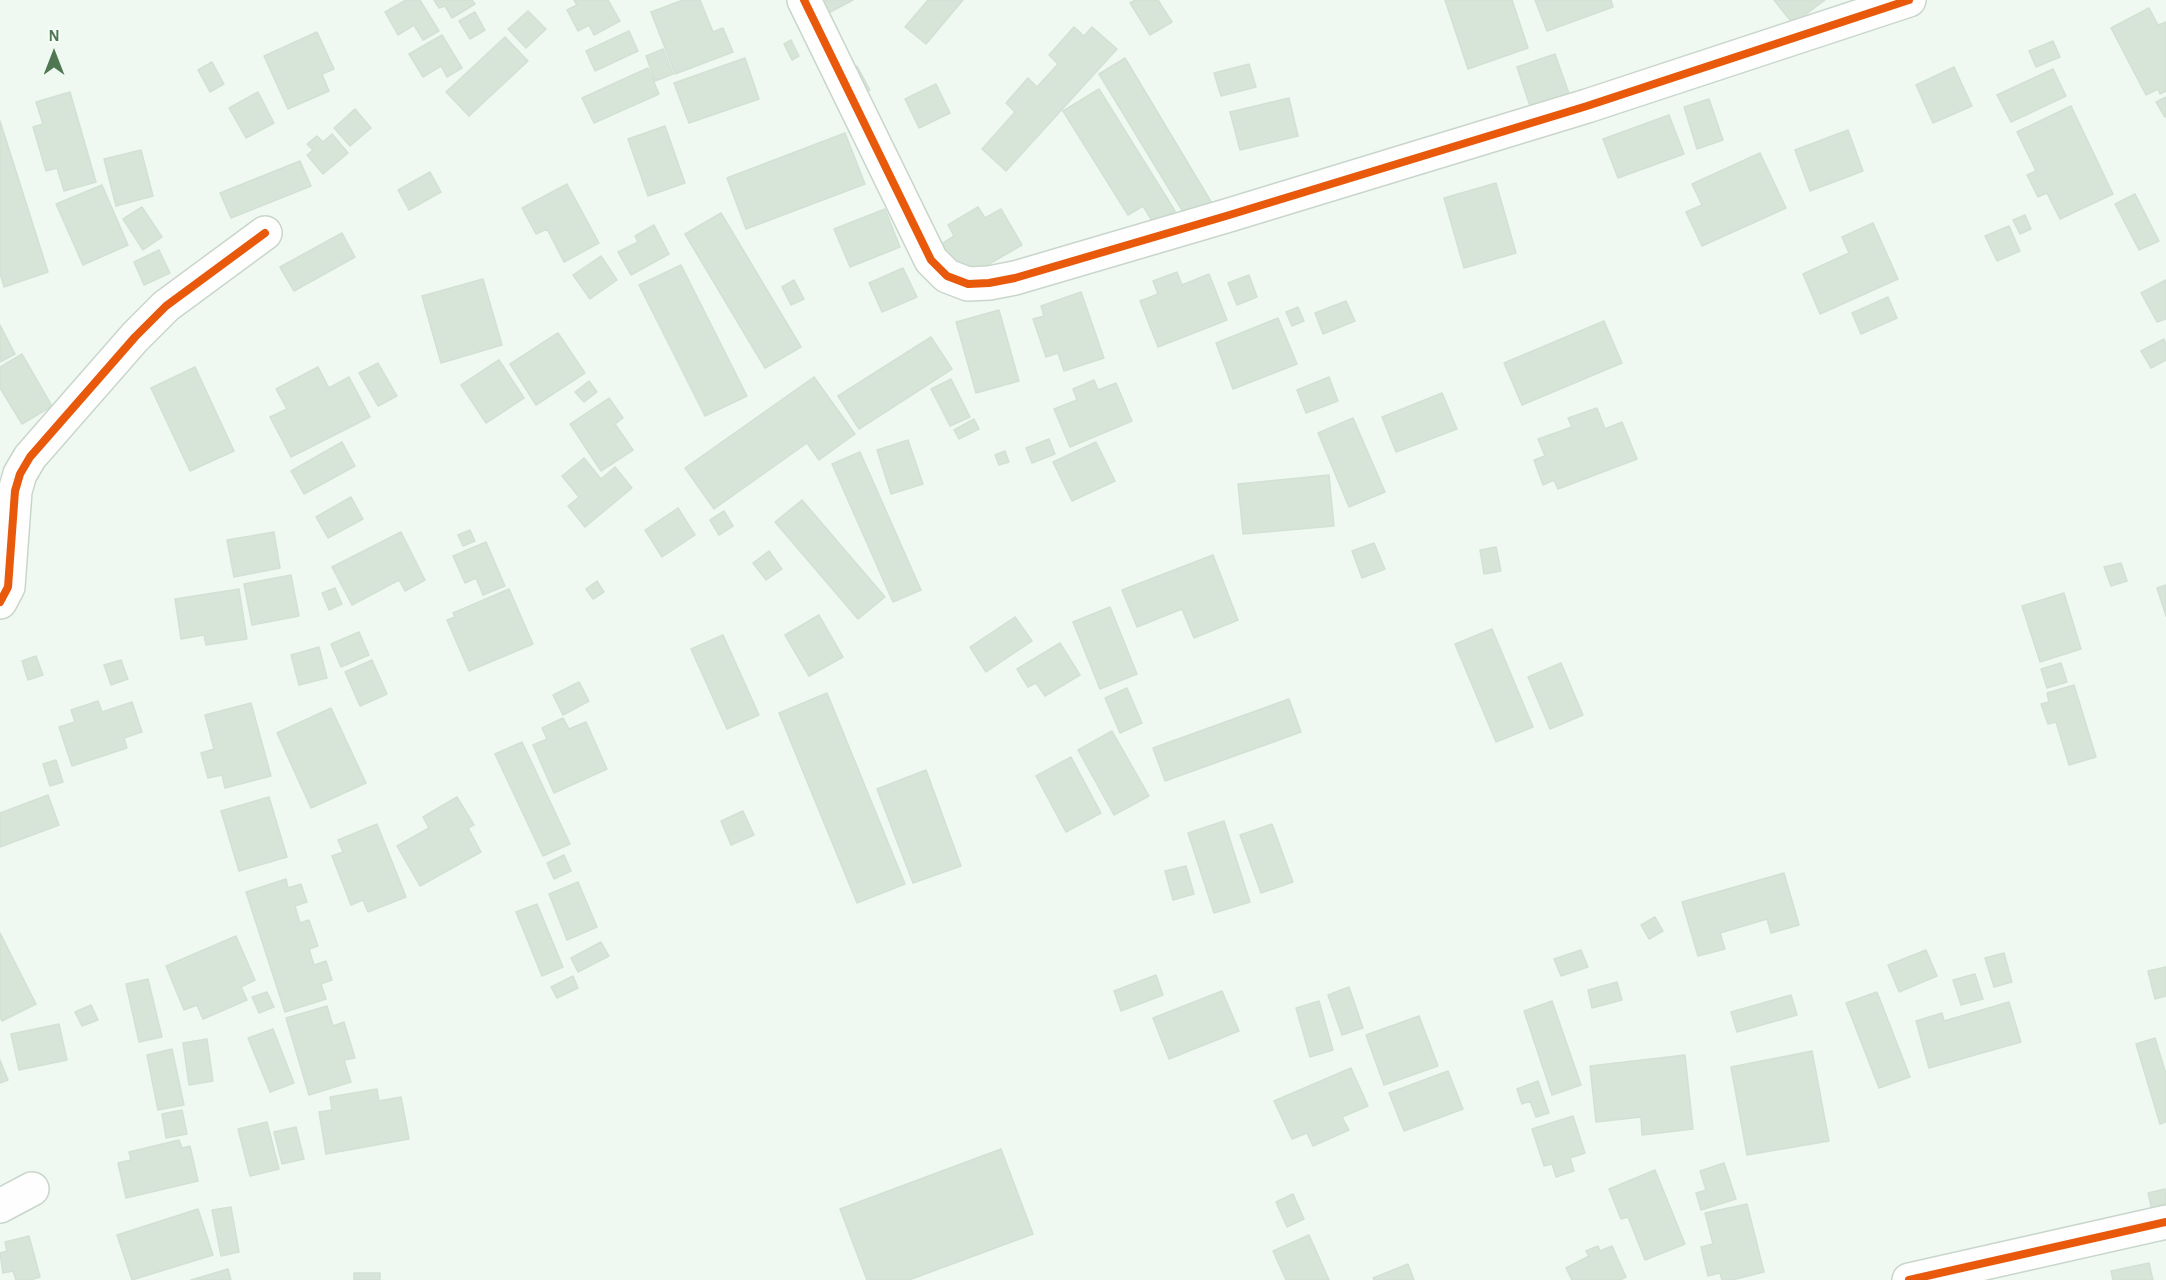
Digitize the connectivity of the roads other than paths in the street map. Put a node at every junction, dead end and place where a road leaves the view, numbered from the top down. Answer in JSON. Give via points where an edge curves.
{"nodes":[{"id":1,"x":804,"y":0,"type":"edge"},
{"id":2,"x":1908,"y":0,"type":"edge"},
{"id":3,"x":265,"y":233,"type":"dead end"},
{"id":4,"x":0,"y":602,"type":"edge"},
{"id":5,"x":32,"y":1189,"type":"dead end"},
{"id":6,"x":0,"y":1206,"type":"edge"},
{"id":7,"x":2166,"y":1222,"type":"edge"},
{"id":8,"x":1910,"y":1280,"type":"edge"}],
"edges":[{"from":1,"to":2,"type":"street","via":[[931,260],[948,276],[968,284],[1015,278],[1226,216],[1587,106]]},
{"from":3,"to":4,"type":"street","via":[[166,306],[30,457],[15,491],[8,587]]},
{"from":5,"to":6,"type":"street"},
{"from":7,"to":8,"type":"street"}]}
